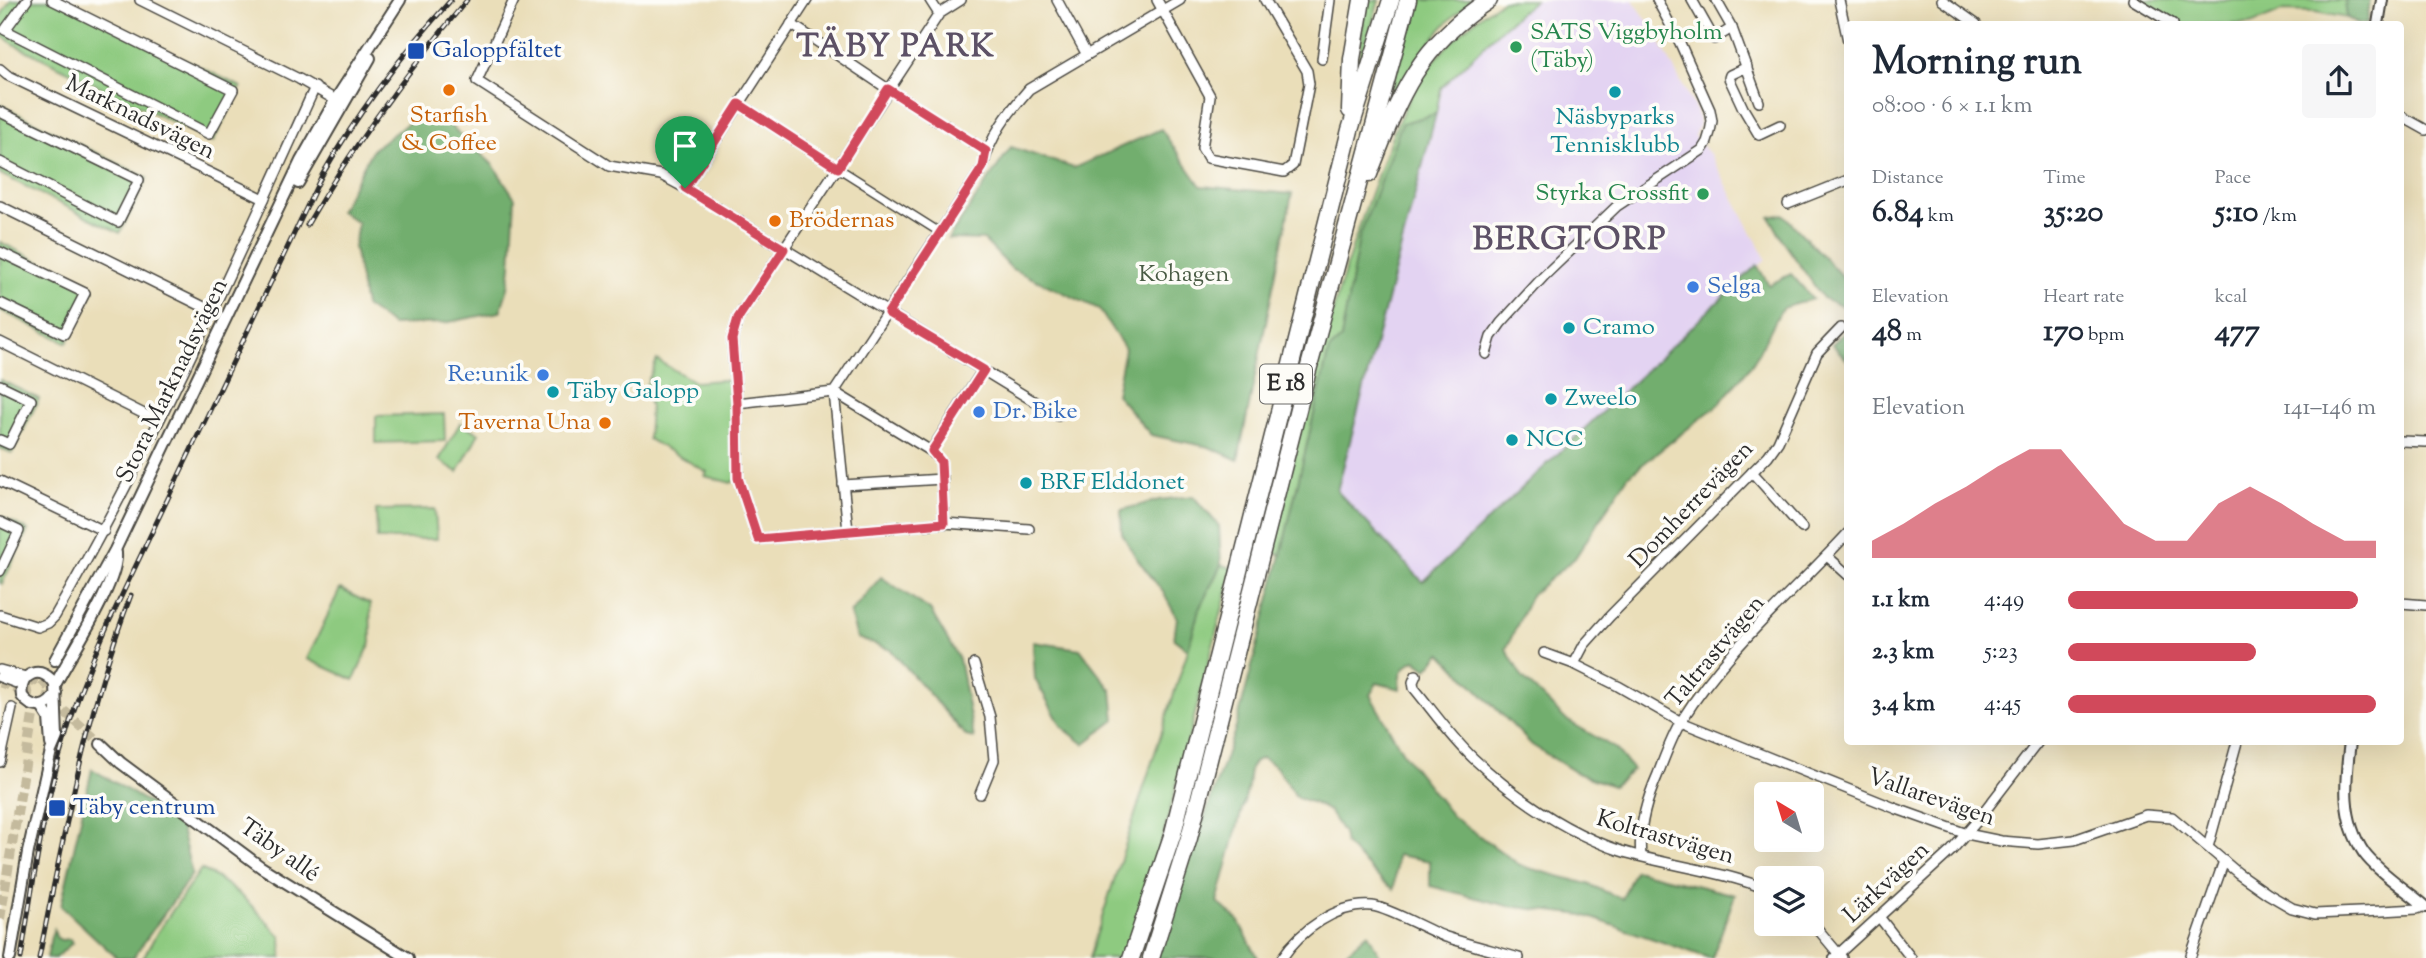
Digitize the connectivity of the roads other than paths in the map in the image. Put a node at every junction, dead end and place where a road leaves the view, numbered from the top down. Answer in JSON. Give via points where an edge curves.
{"nodes":[{"id":1,"x":27,"y":0,"type":"edge"},
{"id":2,"x":52,"y":0,"type":"edge"},
{"id":3,"x":140,"y":0,"type":"edge"},
{"id":4,"x":400,"y":0,"type":"edge"},
{"id":5,"x":407,"y":0,"type":"edge"},
{"id":6,"x":514,"y":0,"type":"edge"},
{"id":7,"x":807,"y":0,"type":"edge"},
{"id":8,"x":930,"y":0,"type":"edge"},
{"id":9,"x":961,"y":0,"type":"edge"},
{"id":10,"x":1057,"y":0,"type":"edge"},
{"id":11,"x":1157,"y":0,"type":"edge"},
{"id":12,"x":1180,"y":0,"type":"edge"},
{"id":13,"x":1265,"y":0,"type":"edge"},
{"id":14,"x":1330,"y":0,"type":"edge"},
{"id":15,"x":1362,"y":0,"type":"edge"},
{"id":16,"x":1391,"y":0,"type":"edge"},
{"id":17,"x":1408,"y":0,"type":"edge"},
{"id":18,"x":1489,"y":0,"type":"edge"},
{"id":19,"x":1657,"y":0,"type":"edge"},
{"id":20,"x":1692,"y":0,"type":"edge"},
{"id":21,"x":1716,"y":0,"type":"edge"},
{"id":22,"x":1841,"y":0,"type":"edge"},
{"id":23,"x":1942,"y":0,"type":"edge"},
{"id":24,"x":2133,"y":0,"type":"edge"},
{"id":25,"x":2382,"y":0,"type":"edge"},
{"id":26,"x":1163,"y":10,"type":"junction"},
{"id":27,"x":939,"y":14,"type":"junction"},
{"id":28,"x":1845,"y":21,"type":"edge"},
{"id":29,"x":1972,"y":21,"type":"edge"},
{"id":30,"x":2168,"y":21,"type":"edge"},
{"id":31,"x":2378,"y":21,"type":"edge"},
{"id":32,"x":791,"y":24,"type":"junction"},
{"id":33,"x":1732,"y":28,"type":"junction"},
{"id":34,"x":2,"y":33,"type":"edge"},
{"id":35,"x":1087,"y":55,"type":"junction"},
{"id":36,"x":1322,"y":59,"type":"dead end"},
{"id":37,"x":1747,"y":67,"type":"junction"},
{"id":38,"x":0,"y":69,"type":"edge"},
{"id":39,"x":315,"y":87,"type":"junction"},
{"id":40,"x":888,"y":89,"type":"junction"},
{"id":41,"x":340,"y":102,"type":"junction"},
{"id":42,"x":1759,"y":102,"type":"dead end"},
{"id":43,"x":739,"y":104,"type":"junction"},
{"id":44,"x":0,"y":112,"type":"edge"},
{"id":45,"x":2404,"y":118,"type":"edge"},
{"id":46,"x":1780,"y":125,"type":"dead end"},
{"id":47,"x":1350,"y":130,"type":"junction"},
{"id":48,"x":2426,"y":130,"type":"edge"},
{"id":49,"x":986,"y":151,"type":"junction"},
{"id":50,"x":0,"y":162,"type":"edge"},
{"id":51,"x":838,"y":168,"type":"junction"},
{"id":52,"x":1844,"y":182,"type":"edge"},
{"id":53,"x":685,"y":188,"type":"junction"},
{"id":54,"x":264,"y":199,"type":"junction"},
{"id":55,"x":1788,"y":204,"type":"dead end"},
{"id":56,"x":0,"y":206,"type":"edge"},
{"id":57,"x":941,"y":233,"type":"junction"},
{"id":58,"x":784,"y":249,"type":"junction"},
{"id":59,"x":0,"y":251,"type":"edge"},
{"id":60,"x":0,"y":303,"type":"edge"},
{"id":61,"x":212,"y":311,"type":"junction"},
{"id":62,"x":888,"y":313,"type":"junction"},
{"id":63,"x":1841,"y":328,"type":"dead end"},
{"id":64,"x":0,"y":342,"type":"edge"},
{"id":65,"x":1486,"y":354,"type":"dead end"},
{"id":66,"x":984,"y":370,"type":"junction"},
{"id":67,"x":1307,"y":374,"type":"junction"},
{"id":68,"x":0,"y":385,"type":"edge"},
{"id":69,"x":834,"y":392,"type":"junction"},
{"id":70,"x":737,"y":403,"type":"junction"},
{"id":71,"x":1058,"y":416,"type":"dead end"},
{"id":72,"x":158,"y":421,"type":"junction"},
{"id":73,"x":0,"y":440,"type":"edge"},
{"id":74,"x":2404,"y":441,"type":"edge"},
{"id":75,"x":2426,"y":442,"type":"edge"},
{"id":76,"x":932,"y":451,"type":"junction"},
{"id":77,"x":1752,"y":472,"type":"junction"},
{"id":78,"x":943,"y":479,"type":"junction"},
{"id":79,"x":0,"y":481,"type":"edge"},
{"id":80,"x":844,"y":485,"type":"junction"},
{"id":81,"x":0,"y":522,"type":"edge"},
{"id":82,"x":944,"y":523,"type":"junction"},
{"id":83,"x":1802,"y":528,"type":"dead end"},
{"id":84,"x":1029,"y":529,"type":"dead end"},
{"id":85,"x":104,"y":531,"type":"junction"},
{"id":86,"x":848,"y":531,"type":"junction"},
{"id":87,"x":1844,"y":537,"type":"edge"},
{"id":88,"x":115,"y":550,"type":"junction"},
{"id":89,"x":1827,"y":556,"type":"junction"},
{"id":90,"x":0,"y":571,"type":"edge"},
{"id":91,"x":1844,"y":571,"type":"edge"},
{"id":92,"x":2404,"y":603,"type":"edge"},
{"id":93,"x":2426,"y":605,"type":"edge"},
{"id":94,"x":0,"y":615,"type":"edge"},
{"id":95,"x":1544,"y":653,"type":"dead end"},
{"id":96,"x":55,"y":660,"type":"dead end"},
{"id":97,"x":974,"y":664,"type":"dead end"},
{"id":98,"x":1574,"y":664,"type":"junction"},
{"id":99,"x":0,"y":670,"type":"edge"},
{"id":100,"x":40,"y":672,"type":"junction"},
{"id":101,"x":1416,"y":675,"type":"dead end"},
{"id":102,"x":0,"y":677,"type":"edge"},
{"id":103,"x":24,"y":681,"type":"junction"},
{"id":104,"x":55,"y":689,"type":"junction"},
{"id":105,"x":42,"y":707,"type":"junction"},
{"id":106,"x":12,"y":708,"type":"dead end"},
{"id":107,"x":1681,"y":722,"type":"junction"},
{"id":108,"x":101,"y":744,"type":"tunnel mouth"},
{"id":109,"x":2036,"y":745,"type":"edge"},
{"id":110,"x":2236,"y":745,"type":"edge"},
{"id":111,"x":2350,"y":745,"type":"edge"},
{"id":112,"x":51,"y":751,"type":"junction"},
{"id":113,"x":0,"y":762,"type":"edge"},
{"id":114,"x":980,"y":794,"type":"dead end"},
{"id":115,"x":1966,"y":834,"type":"junction"},
{"id":116,"x":2208,"y":847,"type":"junction"},
{"id":117,"x":1641,"y":856,"type":"junction"},
{"id":118,"x":2224,"y":861,"type":"junction"},
{"id":119,"x":1754,"y":885,"type":"edge"},
{"id":120,"x":2425,"y":906,"type":"edge"},
{"id":121,"x":1880,"y":918,"type":"junction"},
{"id":122,"x":1823,"y":936,"type":"edge"},
{"id":123,"x":1838,"y":956,"type":"edge"},
{"id":124,"x":10,"y":958,"type":"edge"},
{"id":125,"x":408,"y":958,"type":"edge"},
{"id":126,"x":1132,"y":958,"type":"edge"},
{"id":127,"x":1151,"y":958,"type":"edge"},
{"id":128,"x":1282,"y":958,"type":"edge"},
{"id":129,"x":1519,"y":958,"type":"edge"},
{"id":130,"x":1911,"y":958,"type":"edge"},
{"id":131,"x":2190,"y":958,"type":"edge"}],
"edges":[{"from":1,"to":34,"type":"street"},
{"from":2,"to":34,"type":"street","via":[[233,90],[209,134]]},
{"from":3,"to":39,"type":"street"},
{"from":4,"to":41,"type":"street","name":"Stora Marknadsvägen"},
{"from":5,"to":41,"type":"street","name":"Stora Marknadsvägen"},
{"from":6,"to":53,"type":"street","via":[[477,81],[609,166],[661,175]]},
{"from":7,"to":32,"type":"street"},
{"from":8,"to":27,"type":"street"},
{"from":9,"to":27,"type":"street"},
{"from":10,"to":35,"type":"street"},
{"from":11,"to":26,"type":"street"},
{"from":12,"to":26,"type":"street"},
{"from":13,"to":26,"type":"street","via":[[1307,71],[1309,83],[1293,165],[1284,172],[1208,158],[1202,148],[1210,96]]},
{"from":14,"to":36,"type":"street"},
{"from":15,"to":47,"type":"highway","via":[[1352,59]]},
{"from":16,"to":47,"type":"highway","number":"E 18"},
{"from":17,"to":67,"type":"highway","number":"E 18"},
{"from":18,"to":67,"type":"highway","via":[[1438,41],[1409,79],[1364,186]]},
{"from":19,"to":65,"type":"street","via":[[1710,110],[1707,142],[1702,150],[1617,206],[1574,247],[1500,323]]},
{"from":20,"to":33,"type":"street","via":[[1714,39]]},
{"from":21,"to":33,"type":"street"},
{"from":22,"to":28,"type":"street"},
{"from":23,"to":29,"type":"street"},
{"from":24,"to":30,"type":"street"},
{"from":25,"to":31,"type":"street"},
{"from":26,"to":35,"type":"street"},
{"from":27,"to":40,"type":"street"},
{"from":32,"to":40,"type":"street"},
{"from":32,"to":43,"type":"street"},
{"from":33,"to":37,"type":"street"},
{"from":35,"to":49,"type":"street","via":[[1029,89]]},
{"from":37,"to":42,"type":"street"},
{"from":37,"to":46,"type":"street","via":[[1729,78],[1743,108],[1759,135]]},
{"from":38,"to":54,"type":"street","name":"Marknadsvägen"},
{"from":39,"to":41,"type":"street"},
{"from":39,"to":54,"type":"street"},
{"from":40,"to":49,"type":"street"},
{"from":40,"to":51,"type":"street"},
{"from":41,"to":88,"type":"street","name":"Stora Marknadsvägen","via":[[269,231]]},
{"from":43,"to":51,"type":"street"},
{"from":43,"to":53,"type":"street"},
{"from":44,"to":50,"type":"street","via":[[139,180],[118,222]]},
{"from":45,"to":48,"type":"street"},
{"from":47,"to":126,"type":"highway","number":"E 18","via":[[1173,833]]},
{"from":49,"to":57,"type":"street","via":[[983,167]]},
{"from":51,"to":57,"type":"street"},
{"from":51,"to":58,"type":"street"},
{"from":52,"to":55,"type":"street"},
{"from":53,"to":58,"type":"street"},
{"from":54,"to":61,"type":"street"},
{"from":56,"to":61,"type":"street"},
{"from":57,"to":62,"type":"street"},
{"from":58,"to":62,"type":"street"},
{"from":58,"to":70,"type":"street","via":[[734,328]]},
{"from":59,"to":60,"type":"street","via":[[85,293],[64,334]]},
{"from":61,"to":72,"type":"street"},
{"from":62,"to":66,"type":"street"},
{"from":62,"to":69,"type":"street"},
{"from":63,"to":77,"type":"street","name":"Domherrevägen","via":[[1817,352],[1778,442]]},
{"from":64,"to":72,"type":"street"},
{"from":66,"to":71,"type":"street"},
{"from":66,"to":76,"type":"street"},
{"from":67,"to":127,"type":"highway","number":"E 18","via":[[1189,838]]},
{"from":68,"to":73,"type":"street","via":[[32,400],[9,444]]},
{"from":69,"to":70,"type":"street"},
{"from":69,"to":76,"type":"street"},
{"from":69,"to":80,"type":"street"},
{"from":70,"to":86,"type":"street","via":[[738,478],[758,539]]},
{"from":72,"to":85,"type":"street"},
{"from":74,"to":75,"type":"street"},
{"from":76,"to":78,"type":"street","via":[[941,462]]},
{"from":77,"to":83,"type":"street"},
{"from":77,"to":98,"type":"street","name":"Domherrevägen","via":[[1610,616]]},
{"from":78,"to":80,"type":"street"},
{"from":78,"to":82,"type":"street"},
{"from":79,"to":85,"type":"street"},
{"from":80,"to":86,"type":"street"},
{"from":81,"to":90,"type":"street","via":[[19,531]]},
{"from":82,"to":84,"type":"street"},
{"from":82,"to":86,"type":"street"},
{"from":85,"to":94,"type":"street","via":[[48,622],[31,626]]},
{"from":87,"to":89,"type":"street","name":"Taltrastvägen"},
{"from":88,"to":96,"type":"street","name":"Stora Marknadsvägen"},
{"from":88,"to":100,"type":"street","name":"Stora Marknadsvägen","via":[[103,560]]},
{"from":88,"to":104,"type":"street","name":"Stora Marknadsvägen","via":[[114,570]]},
{"from":89,"to":91,"type":"street"},
{"from":89,"to":107,"type":"street","name":"Taltrastvägen","via":[[1739,648]]},
{"from":92,"to":93,"type":"street"},
{"from":95,"to":98,"type":"street","name":"Vallarevägen"},
{"from":97,"to":114,"type":"street","via":[[989,716],[995,760]]},
{"from":98,"to":107,"type":"street","name":"Vallarevägen"},
{"from":99,"to":103,"type":"street"},
{"from":100,"to":103,"type":"street"},
{"from":100,"to":104,"type":"street","via":[[51,678]]},
{"from":101,"to":117,"type":"street","name":"Koltrastvägen","via":[[1414,688],[1471,756],[1524,801],[1566,828]]},
{"from":102,"to":103,"type":"street"},
{"from":103,"to":105,"type":"street","via":[[22,696],[27,703]]},
{"from":104,"to":105,"type":"street","via":[[49,704]]},
{"from":104,"to":112,"type":"street","via":[[57,737]]},
{"from":105,"to":112,"type":"street","via":[[49,718]]},
{"from":106,"to":113,"type":"street"},
{"from":107,"to":115,"type":"street","name":"Vallarevägen"},
{"from":107,"to":117,"type":"street","name":"Taltrastvägen","via":[[1648,800]]},
{"from":108,"to":125,"type":"street","name":"Täby allé","via":[[261,867]]},
{"from":109,"to":115,"type":"street","name":"Lärkvägen"},
{"from":110,"to":116,"type":"street"},
{"from":111,"to":120,"type":"street","via":[[2345,798],[2350,827],[2365,854]]},
{"from":112,"to":124,"type":"street"},
{"from":115,"to":116,"type":"street","name":"Vallarevägen","via":[[2039,844],[2074,840],[2146,815],[2172,817]]},
{"from":115,"to":121,"type":"street","name":"Lärkvägen"},
{"from":116,"to":118,"type":"street","name":"Vallarevägen"},
{"from":117,"to":119,"type":"street","name":"Koltrastvägen"},
{"from":118,"to":120,"type":"street","name":"Vallarevägen","via":[[2292,908],[2315,914]]},
{"from":118,"to":131,"type":"street"},
{"from":121,"to":123,"type":"street","name":"Lärkvägen"},
{"from":121,"to":130,"type":"street"},
{"from":122,"to":123,"type":"street"},
{"from":128,"to":129,"type":"street","via":[[1314,926],[1336,912],[1374,906],[1445,937]]}]}
